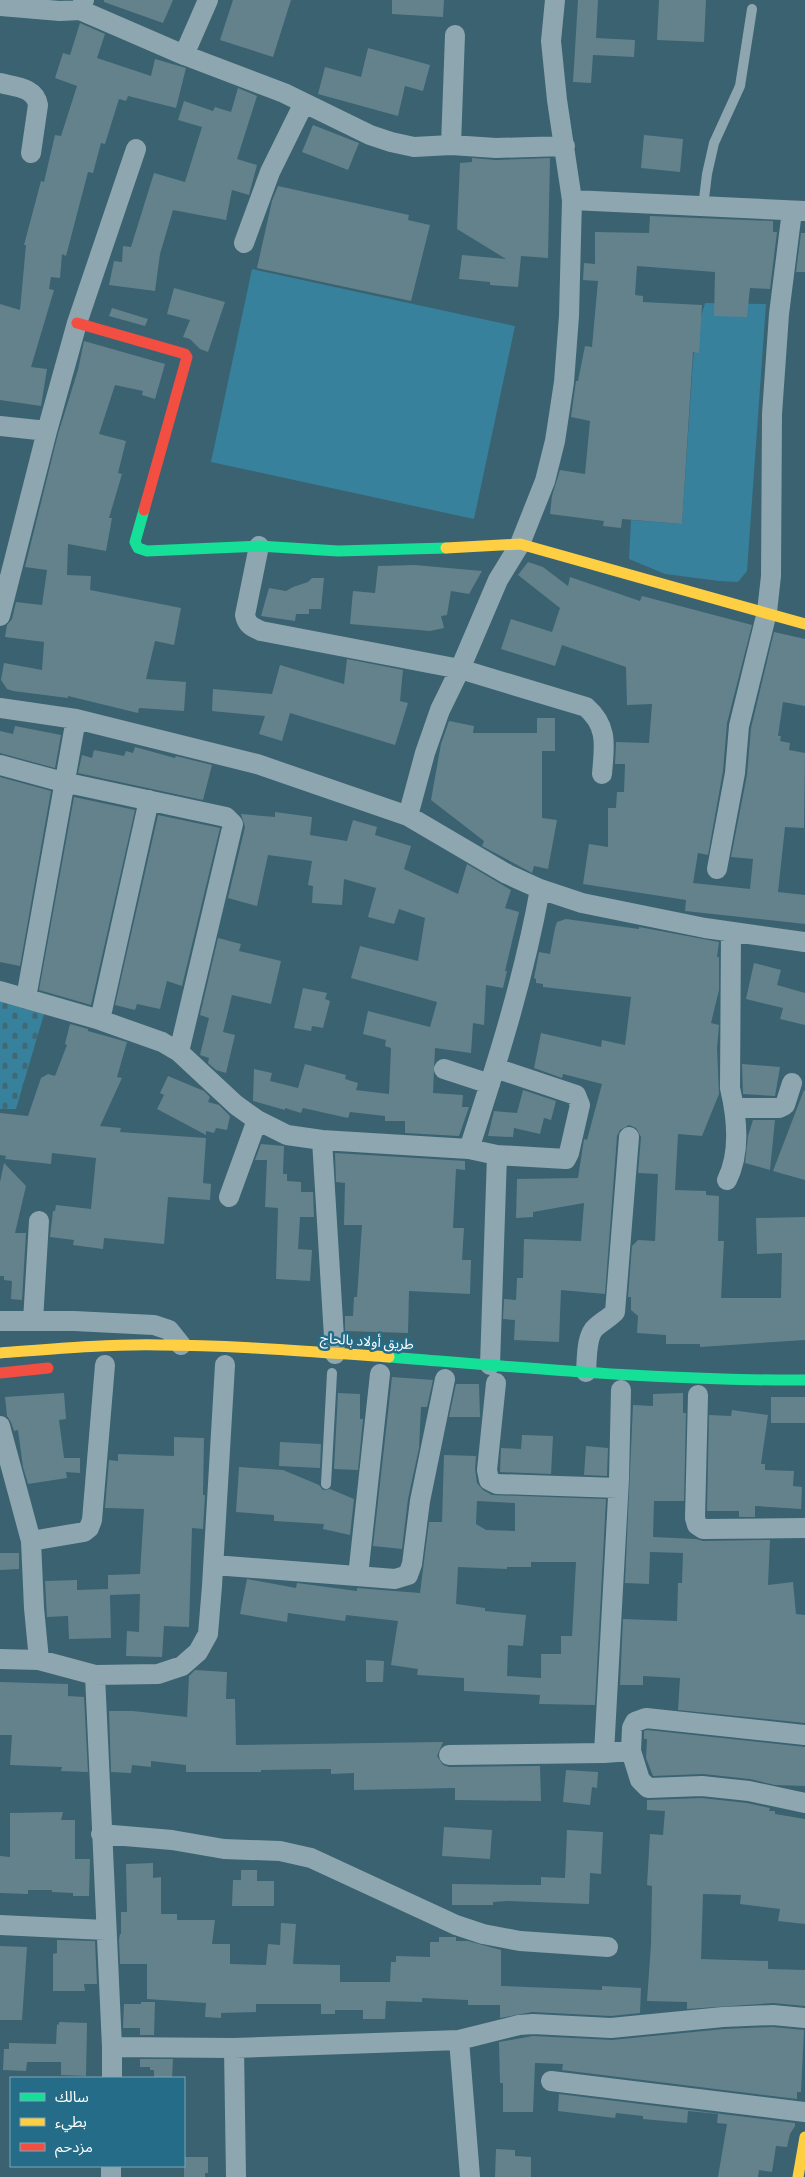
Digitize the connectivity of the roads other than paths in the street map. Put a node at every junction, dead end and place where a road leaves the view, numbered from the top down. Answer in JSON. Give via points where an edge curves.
{"nodes":[{"id":1,"x":208,"y":0,"type":"edge"},
{"id":2,"x":555,"y":0,"type":"edge"},
{"id":3,"x":82,"y":5,"type":"edge"},
{"id":4,"x":0,"y":6,"type":"edge"},
{"id":5,"x":752,"y":9,"type":"dead end"},
{"id":6,"x":455,"y":35,"type":"dead end"},
{"id":7,"x":184,"y":55,"type":"junction"},
{"id":8,"x":0,"y":83,"type":"edge"},
{"id":9,"x":304,"y":103,"type":"junction"},
{"id":10,"x":451,"y":145,"type":"junction"},
{"id":11,"x":565,"y":146,"type":"junction"},
{"id":12,"x":136,"y":149,"type":"dead end"},
{"id":13,"x":31,"y":153,"type":"dead end"},
{"id":14,"x":572,"y":200,"type":"junction"},
{"id":15,"x":703,"y":207,"type":"junction"},
{"id":16,"x":798,"y":211,"type":"edge"},
{"id":17,"x":244,"y":243,"type":"dead end"},
{"id":18,"x":77,"y":323,"type":"junction"},
{"id":19,"x":0,"y":426,"type":"edge"},
{"id":20,"x":47,"y":432,"type":"junction"},
{"id":21,"x":520,"y":544,"type":"junction"},
{"id":22,"x":259,"y":546,"type":"junction"},
{"id":23,"x":767,"y":612,"type":"junction"},
{"id":24,"x":0,"y":616,"type":"edge"},
{"id":25,"x":805,"y":624,"type":"edge"},
{"id":26,"x":460,"y":669,"type":"junction"},
{"id":27,"x":0,"y":708,"type":"edge"},
{"id":28,"x":76,"y":719,"type":"junction"},
{"id":29,"x":0,"y":765,"type":"edge"},
{"id":30,"x":602,"y":774,"type":"dead end"},
{"id":31,"x":64,"y":782,"type":"junction"},
{"id":32,"x":149,"y":800,"type":"junction"},
{"id":33,"x":408,"y":816,"type":"junction"},
{"id":34,"x":718,"y":869,"type":"dead end"},
{"id":35,"x":540,"y":889,"type":"junction"},
{"id":36,"x":731,"y":932,"type":"junction"},
{"id":37,"x":805,"y":942,"type":"edge"},
{"id":38,"x":0,"y":991,"type":"edge"},
{"id":39,"x":26,"y":998,"type":"junction"},
{"id":40,"x":100,"y":1020,"type":"junction"},
{"id":41,"x":179,"y":1052,"type":"junction"},
{"id":42,"x":444,"y":1069,"type":"dead end"},
{"id":43,"x":493,"y":1076,"type":"junction"},
{"id":44,"x":792,"y":1083,"type":"dead end"},
{"id":45,"x":735,"y":1108,"type":"junction"},
{"id":46,"x":257,"y":1120,"type":"junction"},
{"id":47,"x":629,"y":1137,"type":"dead end"},
{"id":48,"x":322,"y":1140,"type":"junction"},
{"id":49,"x":469,"y":1148,"type":"junction"},
{"id":50,"x":497,"y":1155,"type":"junction"},
{"id":51,"x":727,"y":1180,"type":"dead end"},
{"id":52,"x":229,"y":1197,"type":"dead end"},
{"id":53,"x":39,"y":1221,"type":"dead end"},
{"id":54,"x":0,"y":1321,"type":"edge"},
{"id":55,"x":34,"y":1321,"type":"junction"},
{"id":56,"x":181,"y":1345,"type":"junction"},
{"id":57,"x":0,"y":1353,"type":"edge"},
{"id":58,"x":105,"y":1365,"type":"dead end"},
{"id":59,"x":227,"y":1366,"type":"dead end"},
{"id":60,"x":64,"y":1367,"type":"dead end"},
{"id":61,"x":333,"y":1368,"type":"junction"},
{"id":62,"x":0,"y":1372,"type":"edge"},
{"id":63,"x":586,"y":1372,"type":"junction"},
{"id":64,"x":380,"y":1375,"type":"dead end"},
{"id":65,"x":445,"y":1379,"type":"dead end"},
{"id":66,"x":495,"y":1379,"type":"junction"},
{"id":67,"x":805,"y":1380,"type":"edge"},
{"id":68,"x":621,"y":1390,"type":"dead end"},
{"id":69,"x":698,"y":1395,"type":"dead end"},
{"id":70,"x":0,"y":1426,"type":"edge"},
{"id":71,"x":326,"y":1484,"type":"dead end"},
{"id":72,"x":618,"y":1488,"type":"junction"},
{"id":73,"x":805,"y":1528,"type":"edge"},
{"id":74,"x":31,"y":1541,"type":"junction"},
{"id":75,"x":214,"y":1565,"type":"junction"},
{"id":76,"x":358,"y":1576,"type":"junction"},
{"id":77,"x":0,"y":1659,"type":"edge"},
{"id":78,"x":39,"y":1660,"type":"junction"},
{"id":79,"x":95,"y":1675,"type":"junction"},
{"id":80,"x":805,"y":1736,"type":"edge"},
{"id":81,"x":631,"y":1751,"type":"junction"},
{"id":82,"x":604,"y":1754,"type":"junction"},
{"id":83,"x":449,"y":1755,"type":"dead end"},
{"id":84,"x":805,"y":1803,"type":"edge"},
{"id":85,"x":101,"y":1834,"type":"junction"},
{"id":86,"x":0,"y":1924,"type":"edge"},
{"id":87,"x":105,"y":1930,"type":"junction"},
{"id":88,"x":608,"y":1947,"type":"dead end"},
{"id":89,"x":805,"y":2018,"type":"edge"},
{"id":90,"x":459,"y":2040,"type":"junction"},
{"id":91,"x":112,"y":2047,"type":"junction"},
{"id":92,"x":234,"y":2048,"type":"junction"},
{"id":93,"x":112,"y":2077,"type":"edge"},
{"id":94,"x":551,"y":2081,"type":"dead end"},
{"id":95,"x":805,"y":2112,"type":"edge"},
{"id":96,"x":805,"y":2137,"type":"edge"},
{"id":97,"x":236,"y":2177,"type":"edge"},
{"id":98,"x":470,"y":2177,"type":"edge"},
{"id":99,"x":798,"y":2177,"type":"edge"}],
"edges":[{"from":1,"to":7,"type":"street"},
{"from":2,"to":11,"type":"street","via":[[551,41]]},
{"from":3,"to":4,"type":"street","via":[[60,11]]},
{"from":3,"to":7,"type":"street"},
{"from":5,"to":15,"type":"lane","via":[[740,86],[714,143]]},
{"from":6,"to":10,"type":"street"},
{"from":7,"to":9,"type":"street"},
{"from":8,"to":13,"type":"street","via":[[28,90],[37,99]]},
{"from":9,"to":10,"type":"street","via":[[391,142],[414,147]]},
{"from":9,"to":17,"type":"street","via":[[270,172]]},
{"from":10,"to":11,"type":"street","via":[[496,148]]},
{"from":11,"to":14,"type":"street"},
{"from":12,"to":18,"type":"street"},
{"from":14,"to":15,"type":"street"},
{"from":14,"to":21,"type":"street","via":[[564,382],[545,481]]},
{"from":15,"to":16,"type":"street"},
{"from":16,"to":23,"type":"street","via":[[779,314],[772,414],[771,576]]},
{"from":18,"to":20,"type":"street"},
{"from":18,"to":22,"type":"street","via":[[185,354],[187,358],[135,542],[138,548],[147,551]]},
{"from":19,"to":20,"type":"street"},
{"from":20,"to":24,"type":"street"},
{"from":21,"to":22,"type":"street","via":[[338,551]]},
{"from":21,"to":23,"type":"street"},
{"from":21,"to":26,"type":"street","via":[[498,580]]},
{"from":22,"to":26,"type":"street","via":[[246,615],[246,622],[251,627]]},
{"from":23,"to":25,"type":"street"},
{"from":23,"to":34,"type":"street","via":[[739,726],[735,773]]},
{"from":26,"to":30,"type":"street","via":[[586,707],[603,728]]},
{"from":26,"to":33,"type":"street","via":[[437,718]]},
{"from":27,"to":28,"type":"street"},
{"from":28,"to":31,"type":"street"},
{"from":28,"to":33,"type":"street","via":[[257,764]]},
{"from":29,"to":31,"type":"street"},
{"from":31,"to":32,"type":"street"},
{"from":31,"to":39,"type":"street"},
{"from":32,"to":40,"type":"street"},
{"from":32,"to":41,"type":"street","via":[[226,817],[233,824]]},
{"from":33,"to":35,"type":"street","via":[[507,874]]},
{"from":35,"to":36,"type":"street","via":[[582,903]]},
{"from":35,"to":43,"type":"street","via":[[520,983]]},
{"from":36,"to":37,"type":"street"},
{"from":36,"to":45,"type":"street","via":[[730,1088]]},
{"from":38,"to":39,"type":"street"},
{"from":39,"to":40,"type":"street"},
{"from":40,"to":41,"type":"street","via":[[142,1034]]},
{"from":41,"to":46,"type":"street"},
{"from":42,"to":43,"type":"street"},
{"from":43,"to":49,"type":"street"},
{"from":43,"to":50,"type":"street","via":[[573,1093],[580,1101],[566,1159]]},
{"from":44,"to":45,"type":"street","via":[[785,1104],[779,1108]]},
{"from":45,"to":51,"type":"street","via":[[736,1154]]},
{"from":46,"to":48,"type":"street","via":[[287,1135]]},
{"from":46,"to":52,"type":"street"},
{"from":47,"to":63,"type":"street","via":[[615,1312],[595,1328],[590,1337]]},
{"from":48,"to":49,"type":"street"},
{"from":48,"to":61,"type":"street"},
{"from":49,"to":50,"type":"street"},
{"from":50,"to":66,"type":"street"},
{"from":53,"to":55,"type":"street"},
{"from":54,"to":55,"type":"street"},
{"from":55,"to":56,"type":"street","via":[[154,1324],[170,1330]]},
{"from":56,"to":57,"type":"street","name":"طريق أولاد بالحاج","via":[[76,1346]]},
{"from":56,"to":61,"type":"street","name":"طريق أولاد بالحاج"},
{"from":58,"to":74,"type":"street","via":[[89,1528],[84,1532]]},
{"from":59,"to":75,"type":"street"},
{"from":60,"to":62,"type":"street"},
{"from":61,"to":66,"type":"street","name":"طريق أولاد بالحاج"},
{"from":61,"to":71,"type":"lane"},
{"from":63,"to":66,"type":"street","name":"طريق أولاد بالحاج"},
{"from":63,"to":67,"type":"street","name":"طريق أولاد بالحاج","via":[[731,1380]]},
{"from":64,"to":76,"type":"street"},
{"from":65,"to":76,"type":"street","via":[[408,1575],[395,1579]]},
{"from":66,"to":72,"type":"street","via":[[487,1470],[489,1480],[497,1484]]},
{"from":68,"to":72,"type":"street"},
{"from":69,"to":73,"type":"street","via":[[697,1525],[703,1529]]},
{"from":70,"to":74,"type":"street"},
{"from":72,"to":82,"type":"street"},
{"from":74,"to":78,"type":"street"},
{"from":75,"to":76,"type":"street"},
{"from":75,"to":79,"type":"street","via":[[208,1634],[198,1652],[182,1666],[158,1674]]},
{"from":77,"to":78,"type":"street"},
{"from":78,"to":79,"type":"street"},
{"from":79,"to":85,"type":"street"},
{"from":80,"to":81,"type":"street","via":[[646,1718],[635,1722],[632,1728]]},
{"from":81,"to":82,"type":"street"},
{"from":81,"to":84,"type":"street","via":[[640,1780],[648,1788],[702,1786],[749,1791]]},
{"from":82,"to":83,"type":"street"},
{"from":85,"to":87,"type":"street"},
{"from":85,"to":88,"type":"street","via":[[297,1854],[483,1934],[520,1941]]},
{"from":86,"to":87,"type":"street"},
{"from":87,"to":91,"type":"street"},
{"from":89,"to":90,"type":"street","via":[[772,2015],[611,2028],[532,2024]]},
{"from":90,"to":92,"type":"street"},
{"from":90,"to":98,"type":"street"},
{"from":91,"to":92,"type":"street"},
{"from":91,"to":93,"type":"street"},
{"from":92,"to":97,"type":"street"},
{"from":94,"to":95,"type":"street"},
{"from":96,"to":99,"type":"street"}]}
